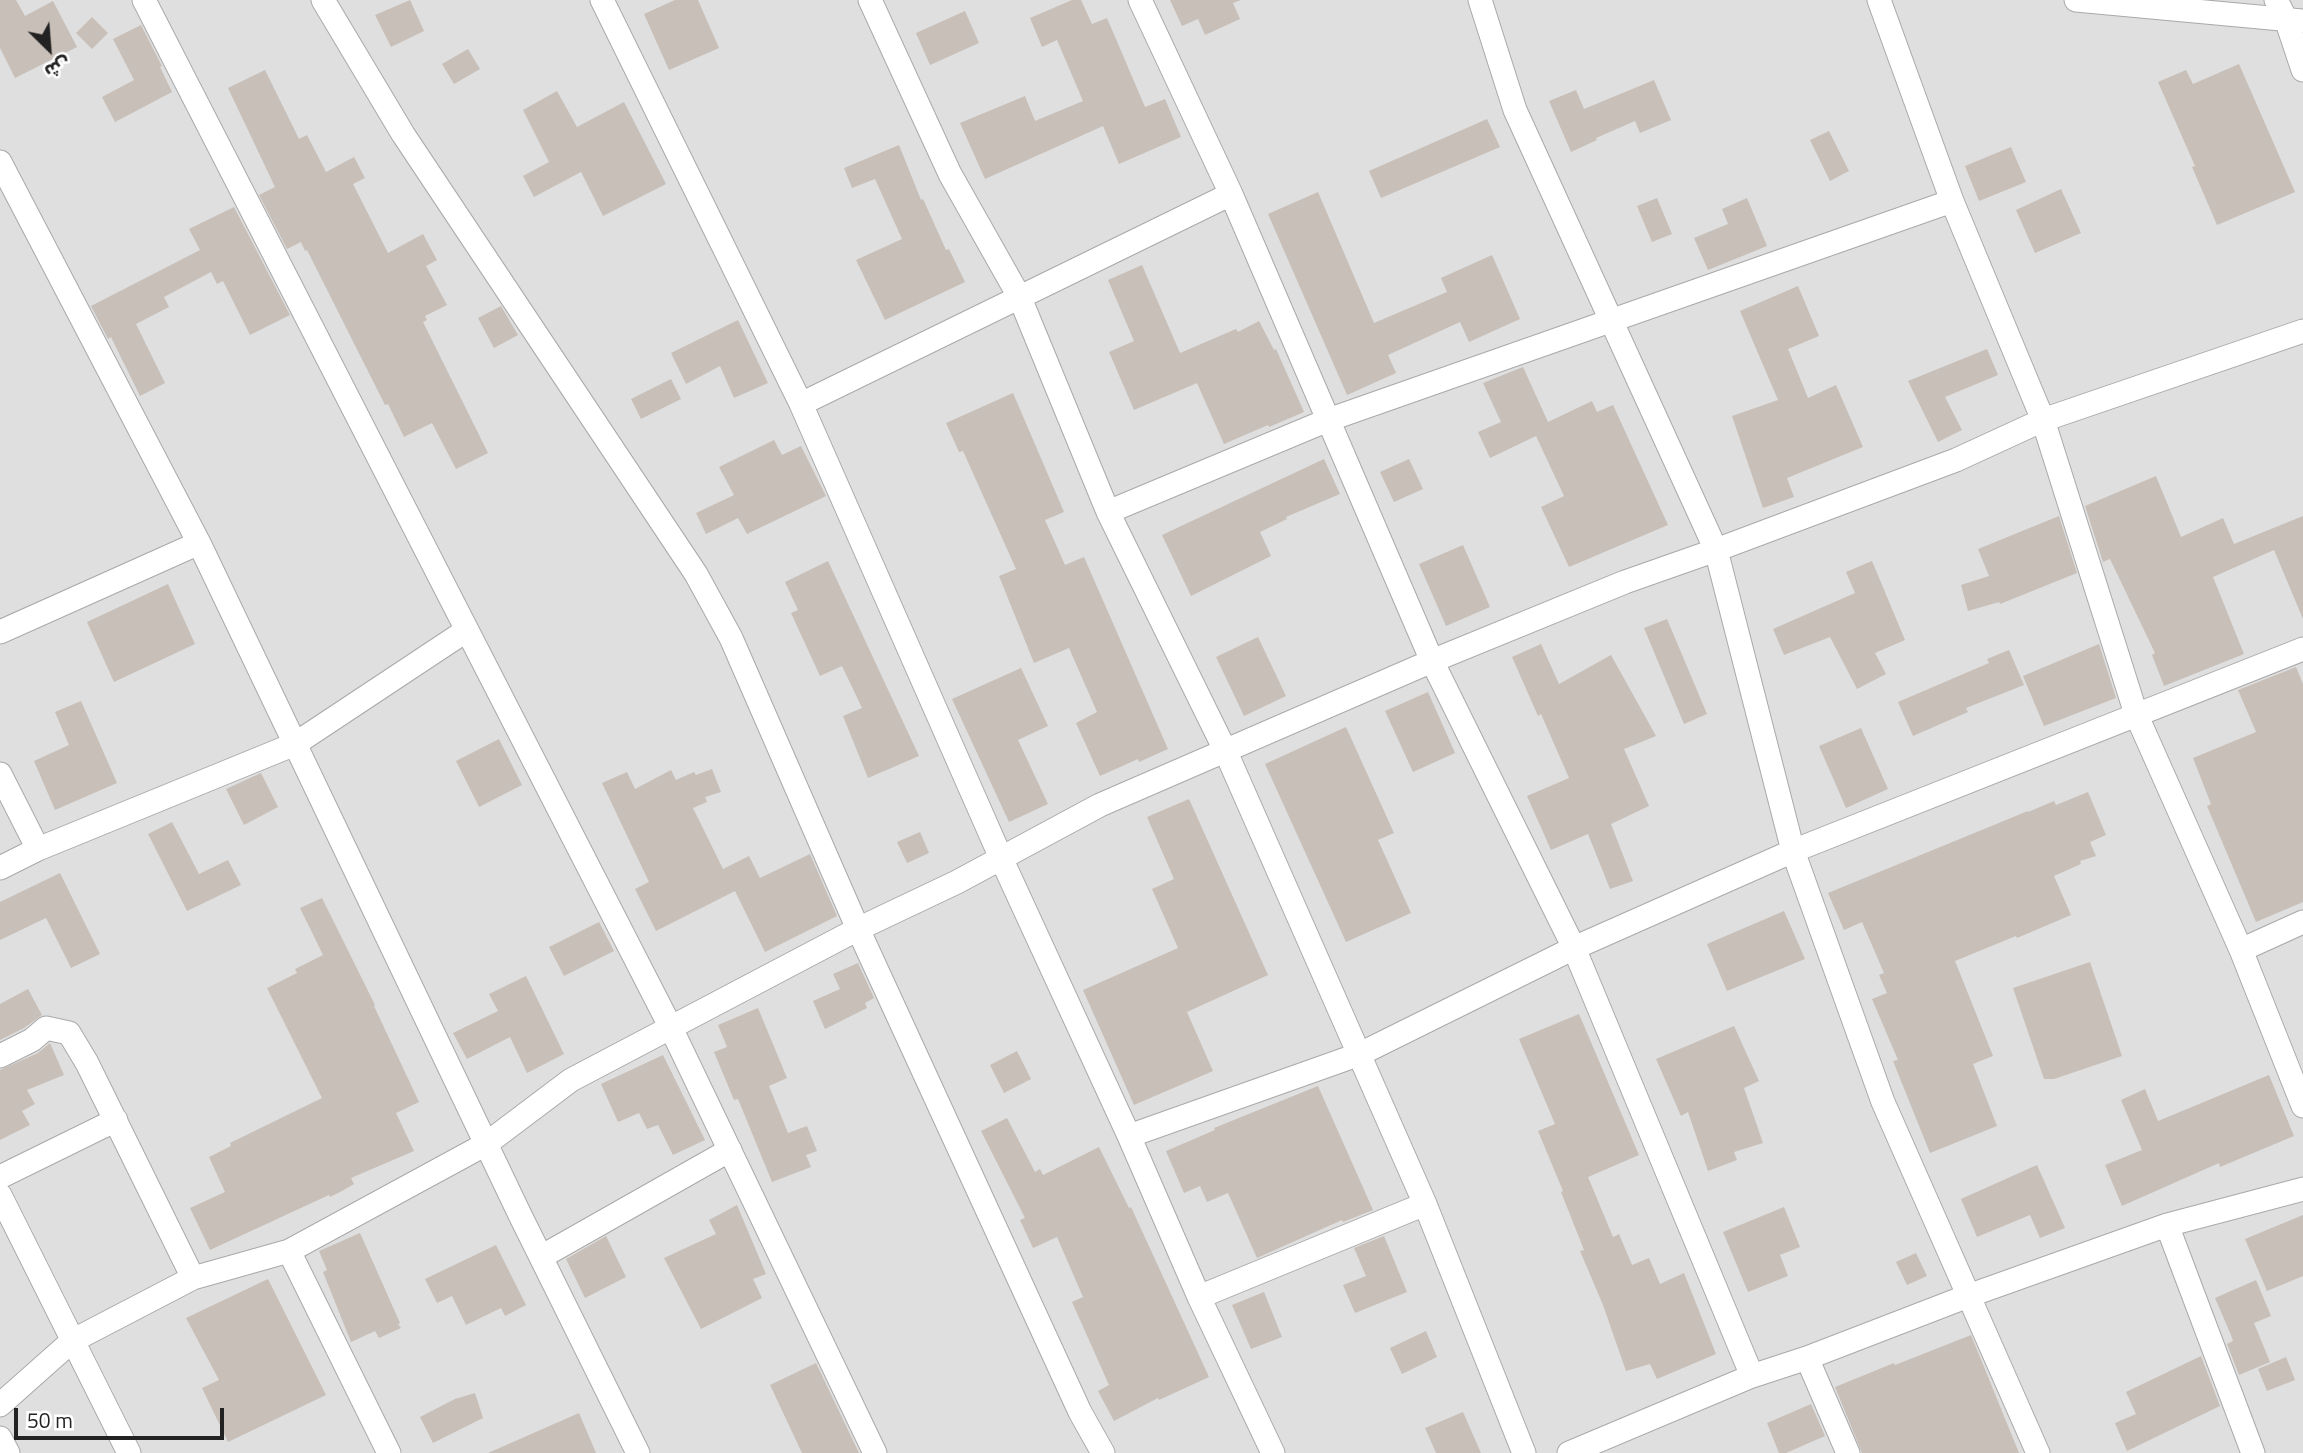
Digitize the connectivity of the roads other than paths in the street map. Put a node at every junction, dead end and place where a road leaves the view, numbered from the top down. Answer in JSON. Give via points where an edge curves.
{"nodes":[{"id":1,"x":144,"y":0,"type":"edge"},
{"id":2,"x":323,"y":0,"type":"edge"},
{"id":3,"x":602,"y":0,"type":"edge"},
{"id":4,"x":870,"y":0,"type":"edge"},
{"id":5,"x":1140,"y":0,"type":"edge"},
{"id":6,"x":1480,"y":0,"type":"edge"},
{"id":7,"x":1879,"y":0,"type":"edge"},
{"id":8,"x":2076,"y":0,"type":"edge"},
{"id":9,"x":2288,"y":13,"type":"edge"},
{"id":10,"x":2303,"y":70,"type":"edge"},
{"id":11,"x":0,"y":162,"type":"edge"},
{"id":12,"x":1231,"y":194,"type":"junction"},
{"id":13,"x":1952,"y":201,"type":"junction"},
{"id":14,"x":1020,"y":298,"type":"junction"},
{"id":15,"x":1611,"y":320,"type":"junction"},
{"id":16,"x":2303,"y":331,"type":"edge"},
{"id":17,"x":801,"y":404,"type":"junction"},
{"id":18,"x":2043,"y":420,"type":"junction"},
{"id":19,"x":1328,"y":421,"type":"junction"},
{"id":20,"x":1108,"y":512,"type":"junction"},
{"id":21,"x":199,"y":543,"type":"junction"},
{"id":22,"x":1716,"y":550,"type":"junction"},
{"id":23,"x":467,"y":630,"type":"junction"},
{"id":24,"x":0,"y":632,"type":"edge"},
{"id":25,"x":2303,"y":649,"type":"edge"},
{"id":26,"x":1432,"y":661,"type":"junction"},
{"id":27,"x":2136,"y":714,"type":"junction"},
{"id":28,"x":295,"y":744,"type":"junction"},
{"id":29,"x":1225,"y":750,"type":"junction"},
{"id":30,"x":0,"y":774,"type":"edge"},
{"id":31,"x":38,"y":849,"type":"junction"},
{"id":32,"x":1793,"y":851,"type":"junction"},
{"id":33,"x":1002,"y":858,"type":"junction"},
{"id":34,"x":0,"y":868,"type":"edge"},
{"id":35,"x":2303,"y":922,"type":"edge"},
{"id":36,"x":858,"y":929,"type":"junction"},
{"id":37,"x":1574,"y":948,"type":"junction"},
{"id":38,"x":2241,"y":950,"type":"junction"},
{"id":39,"x":671,"y":1028,"type":"junction"},
{"id":40,"x":1360,"y":1055,"type":"junction"},
{"id":41,"x":0,"y":1056,"type":"edge"},
{"id":42,"x":2303,"y":1105,"type":"edge"},
{"id":43,"x":116,"y":1120,"type":"junction"},
{"id":44,"x":1129,"y":1136,"type":"junction"},
{"id":45,"x":486,"y":1144,"type":"junction"},
{"id":46,"x":730,"y":1150,"type":"junction"},
{"id":47,"x":0,"y":1177,"type":"edge"},
{"id":48,"x":2303,"y":1188,"type":"edge"},
{"id":49,"x":0,"y":1195,"type":"edge"},
{"id":50,"x":1425,"y":1203,"type":"junction"},
{"id":51,"x":2167,"y":1225,"type":"junction"},
{"id":52,"x":289,"y":1251,"type":"junction"},
{"id":53,"x":541,"y":1257,"type":"junction"},
{"id":54,"x":193,"y":1278,"type":"junction"},
{"id":55,"x":1968,"y":1296,"type":"junction"},
{"id":56,"x":1199,"y":1297,"type":"junction"},
{"id":57,"x":72,"y":1341,"type":"junction"},
{"id":58,"x":1807,"y":1358,"type":"junction"},
{"id":59,"x":1752,"y":1376,"type":"junction"},
{"id":60,"x":0,"y":1405,"type":"edge"},
{"id":61,"x":0,"y":1438,"type":"edge"},
{"id":62,"x":8,"y":1453,"type":"edge"},
{"id":63,"x":129,"y":1453,"type":"edge"},
{"id":64,"x":389,"y":1453,"type":"edge"},
{"id":65,"x":638,"y":1453,"type":"edge"},
{"id":66,"x":875,"y":1453,"type":"edge"},
{"id":67,"x":1103,"y":1453,"type":"edge"},
{"id":68,"x":1273,"y":1453,"type":"edge"},
{"id":69,"x":1524,"y":1453,"type":"edge"},
{"id":70,"x":1569,"y":1453,"type":"edge"},
{"id":71,"x":1848,"y":1453,"type":"edge"},
{"id":72,"x":2038,"y":1453,"type":"edge"},
{"id":73,"x":2253,"y":1453,"type":"edge"}],
"edges":[{"from":1,"to":23,"type":"street"},
{"from":2,"to":36,"type":"street","via":[[403,134],[696,574],[731,638]]},
{"from":3,"to":17,"type":"street"},
{"from":4,"to":14,"type":"street","via":[[950,174]]},
{"from":5,"to":12,"type":"street"},
{"from":6,"to":15,"type":"street","via":[[1515,110]]},
{"from":7,"to":13,"type":"street"},
{"from":8,"to":9,"type":"street"},
{"from":9,"to":10,"type":"street"},
{"from":11,"to":21,"type":"street"},
{"from":12,"to":14,"type":"street"},
{"from":12,"to":19,"type":"street"},
{"from":13,"to":15,"type":"street"},
{"from":13,"to":18,"type":"street"},
{"from":14,"to":17,"type":"street"},
{"from":14,"to":20,"type":"street"},
{"from":15,"to":19,"type":"street"},
{"from":15,"to":22,"type":"street"},
{"from":16,"to":18,"type":"street"},
{"from":17,"to":33,"type":"street"},
{"from":18,"to":22,"type":"street","via":[[1956,460]]},
{"from":18,"to":27,"type":"street"},
{"from":19,"to":20,"type":"street"},
{"from":19,"to":26,"type":"street"},
{"from":20,"to":29,"type":"street"},
{"from":21,"to":24,"type":"street"},
{"from":21,"to":28,"type":"street"},
{"from":22,"to":26,"type":"street"},
{"from":22,"to":32,"type":"street"},
{"from":23,"to":28,"type":"street"},
{"from":23,"to":39,"type":"street"},
{"from":25,"to":27,"type":"street"},
{"from":26,"to":29,"type":"street"},
{"from":26,"to":37,"type":"street"},
{"from":27,"to":32,"type":"street"},
{"from":27,"to":38,"type":"street"},
{"from":28,"to":31,"type":"street"},
{"from":28,"to":45,"type":"street"},
{"from":29,"to":33,"type":"street","via":[[1100,805]]},
{"from":29,"to":40,"type":"street"},
{"from":30,"to":31,"type":"street"},
{"from":31,"to":34,"type":"street"},
{"from":32,"to":37,"type":"street"},
{"from":32,"to":55,"type":"street","via":[[1883,1102]]},
{"from":33,"to":36,"type":"street"},
{"from":33,"to":44,"type":"street"},
{"from":35,"to":38,"type":"street"},
{"from":36,"to":39,"type":"street"},
{"from":36,"to":67,"type":"street"},
{"from":37,"to":40,"type":"street"},
{"from":37,"to":59,"type":"street"},
{"from":38,"to":42,"type":"street"},
{"from":39,"to":45,"type":"street","via":[[571,1080]]},
{"from":39,"to":46,"type":"street"},
{"from":40,"to":44,"type":"street"},
{"from":40,"to":50,"type":"street"},
{"from":41,"to":43,"type":"street","via":[[46,1028],[69,1033]]},
{"from":43,"to":47,"type":"street"},
{"from":43,"to":54,"type":"street"},
{"from":44,"to":56,"type":"street"},
{"from":45,"to":52,"type":"street"},
{"from":45,"to":53,"type":"street"},
{"from":46,"to":53,"type":"street"},
{"from":46,"to":66,"type":"street"},
{"from":48,"to":51,"type":"street"},
{"from":49,"to":57,"type":"street"},
{"from":50,"to":56,"type":"street"},
{"from":50,"to":69,"type":"street"},
{"from":51,"to":55,"type":"street"},
{"from":51,"to":73,"type":"street"},
{"from":52,"to":54,"type":"street"},
{"from":52,"to":64,"type":"street"},
{"from":53,"to":65,"type":"street"},
{"from":54,"to":57,"type":"street"},
{"from":55,"to":58,"type":"street"},
{"from":55,"to":72,"type":"street"},
{"from":56,"to":68,"type":"street"},
{"from":57,"to":60,"type":"street"},
{"from":57,"to":63,"type":"street"},
{"from":58,"to":59,"type":"street"},
{"from":58,"to":71,"type":"street"},
{"from":59,"to":70,"type":"street"},
{"from":61,"to":62,"type":"street"}]}
